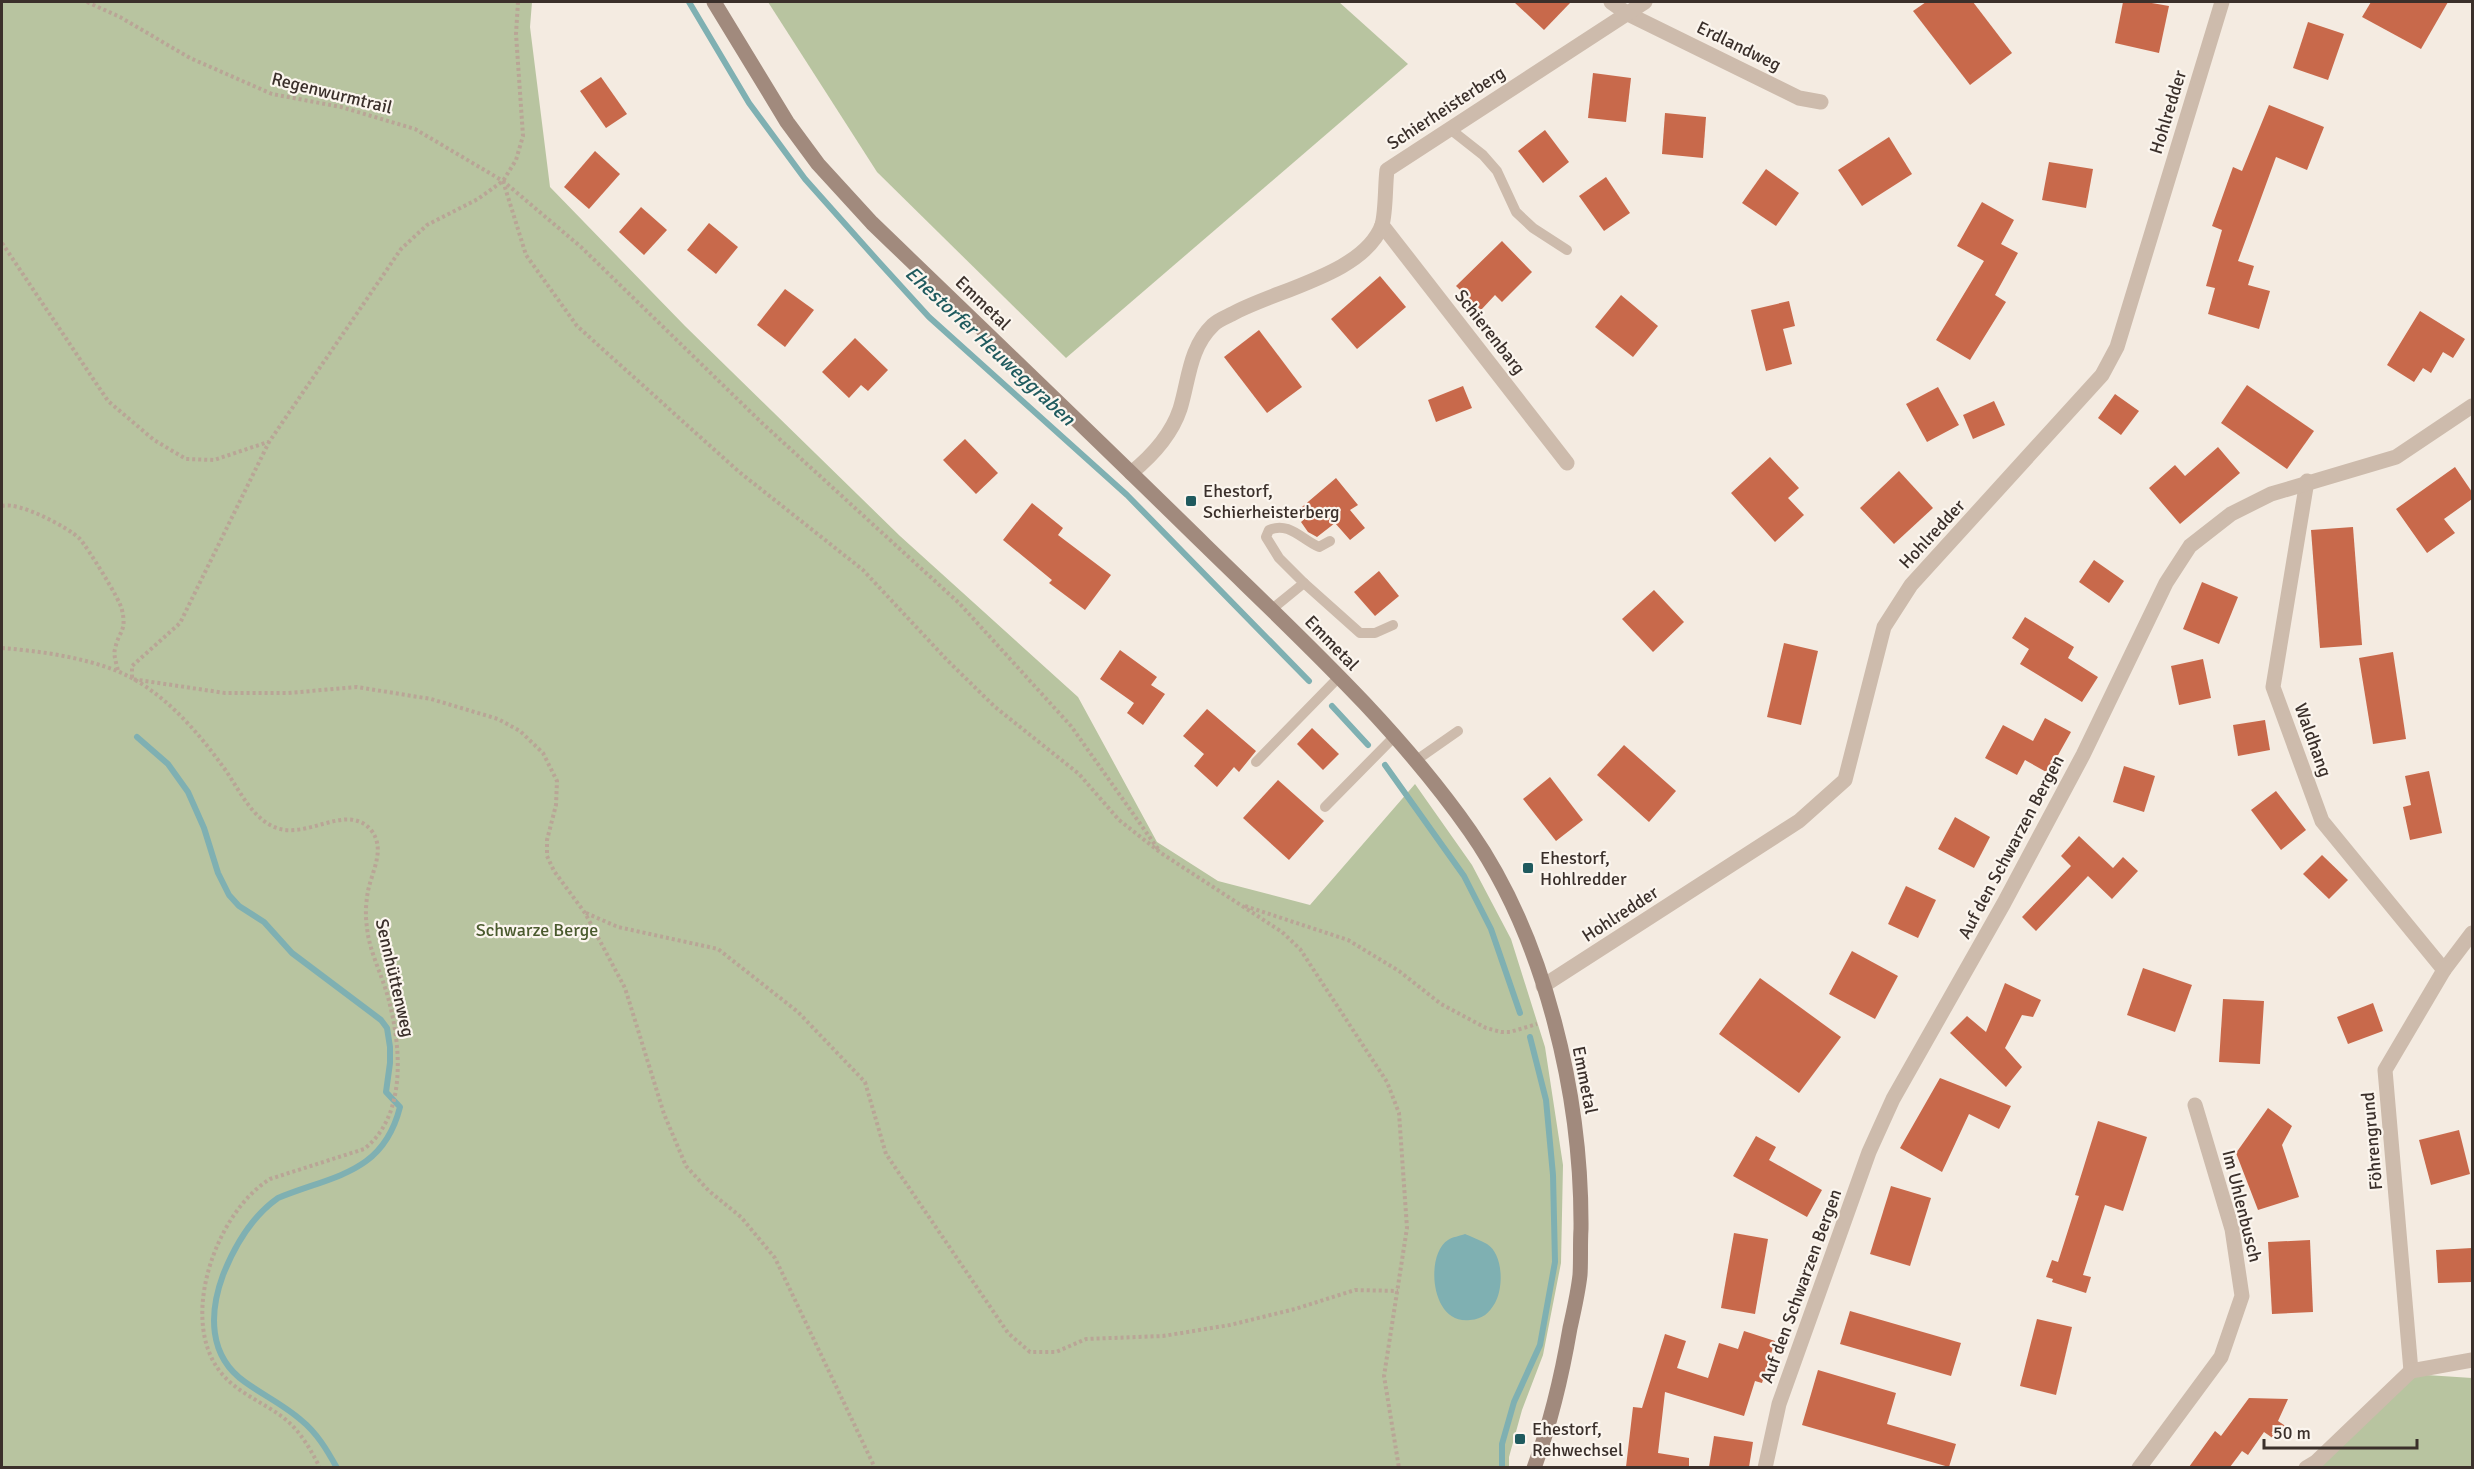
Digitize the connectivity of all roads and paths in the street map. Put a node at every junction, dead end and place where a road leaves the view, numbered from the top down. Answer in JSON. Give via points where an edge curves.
{"nodes":[{"id":1,"x":87,"y":2,"type":"edge"},
{"id":2,"x":518,"y":2,"type":"edge"},
{"id":3,"x":714,"y":2,"type":"edge"},
{"id":4,"x":1611,"y":2,"type":"edge"},
{"id":5,"x":1645,"y":2,"type":"edge"},
{"id":6,"x":2222,"y":2,"type":"edge"},
{"id":7,"x":1628,"y":14,"type":"junction"},
{"id":8,"x":1821,"y":102,"type":"dead end"},
{"id":9,"x":1450,"y":129,"type":"junction"},
{"id":10,"x":503,"y":181,"type":"junction"},
{"id":11,"x":1382,"y":225,"type":"junction"},
{"id":12,"x":2,"y":243,"type":"edge"},
{"id":13,"x":1567,"y":250,"type":"dead end"},
{"id":14,"x":2472,"y":406,"type":"edge"},
{"id":15,"x":269,"y":442,"type":"junction"},
{"id":16,"x":1567,"y":463,"type":"dead end"},
{"id":17,"x":1131,"y":473,"type":"junction"},
{"id":18,"x":2307,"y":481,"type":"junction"},
{"id":19,"x":2,"y":506,"type":"edge"},
{"id":20,"x":1330,"y":541,"type":"dead end"},
{"id":21,"x":1304,"y":583,"type":"junction"},
{"id":22,"x":1271,"y":610,"type":"junction"},
{"id":23,"x":1393,"y":625,"type":"dead end"},
{"id":24,"x":2,"y":648,"type":"edge"},
{"id":25,"x":118,"y":671,"type":"junction"},
{"id":26,"x":1338,"y":678,"type":"junction"},
{"id":27,"x":132,"y":679,"type":"junction"},
{"id":28,"x":1458,"y":731,"type":"dead end"},
{"id":29,"x":1394,"y":736,"type":"junction"},
{"id":30,"x":1415,"y":760,"type":"junction"},
{"id":31,"x":1256,"y":762,"type":"dead end"},
{"id":32,"x":1325,"y":807,"type":"dead end"},
{"id":33,"x":1161,"y":852,"type":"junction"},
{"id":34,"x":1238,"y":904,"type":"junction"},
{"id":35,"x":585,"y":913,"type":"junction"},
{"id":36,"x":2472,"y":933,"type":"edge"},
{"id":37,"x":2444,"y":970,"type":"junction"},
{"id":38,"x":1543,"y":986,"type":"junction"},
{"id":39,"x":1552,"y":1020,"type":"junction"},
{"id":40,"x":2196,"y":1105,"type":"dead end"},
{"id":41,"x":1398,"y":1291,"type":"junction"},
{"id":42,"x":2472,"y":1360,"type":"edge"},
{"id":43,"x":2411,"y":1371,"type":"junction"},
{"id":44,"x":320,"y":1467,"type":"edge"},
{"id":45,"x":875,"y":1467,"type":"edge"},
{"id":46,"x":1399,"y":1467,"type":"edge"},
{"id":47,"x":1534,"y":1467,"type":"edge"},
{"id":48,"x":1765,"y":1467,"type":"edge"},
{"id":49,"x":2139,"y":1467,"type":"edge"},
{"id":50,"x":2306,"y":1467,"type":"edge"}],
"edges":[{"from":1,"to":10,"type":"path","name":"Regenwurmtrail","via":[[120,16],[190,57],[272,94],[341,107],[416,129]]},
{"from":2,"to":10,"type":"path","via":[[516,33],[523,136],[516,160]]},
{"from":3,"to":17,"type":"main road","name":"Emmetal","via":[[787,122],[819,164],[872,223]]},
{"from":4,"to":7,"type":"street","name":"Erdlandweg"},
{"from":5,"to":7,"type":"street","name":"Schierheisterberg"},
{"from":6,"to":38,"type":"street","name":"Hohlredder","via":[[2117,346],[2102,375],[1911,585],[1889,619],[1845,780],[1799,821]]},
{"from":7,"to":8,"type":"street","name":"Erdlandweg","via":[[1800,98]]},
{"from":7,"to":9,"type":"street","name":"Schierheisterberg"},
{"from":9,"to":11,"type":"street","name":"Schierheisterberg","via":[[1387,170]]},
{"from":9,"to":13,"type":"lane","via":[[1497,171],[1516,212]]},
{"from":10,"to":15,"type":"path","via":[[478,199],[427,225],[401,249]]},
{"from":10,"to":33,"type":"path","name":"Regenwurmtrail","via":[[581,247],[762,423],[960,604],[1071,726]]},
{"from":10,"to":33,"type":"path","via":[[526,255],[577,326],[738,471],[863,570],[995,707],[1079,774],[1119,820]]},
{"from":11,"to":16,"type":"street","name":"Schierenbarg"},
{"from":11,"to":17,"type":"street","via":[[1366,248],[1327,276],[1281,291],[1214,324],[1199,342],[1191,361],[1179,411],[1170,430]]},
{"from":12,"to":15,"type":"path","via":[[108,401],[154,440],[186,459],[214,460]]},
{"from":14,"to":18,"type":"street","name":"Auf den Schwarzen Bergen","via":[[2396,457]]},
{"from":15,"to":27,"type":"path","via":[[180,623],[132,666]]},
{"from":17,"to":22,"type":"main road","name":"Emmetal"},
{"from":18,"to":37,"type":"street","name":"Waldhang","via":[[2272,687],[2322,821]]},
{"from":18,"to":48,"type":"street","name":"Auf den Schwarzen Bergen","via":[[2230,514],[2190,546],[2166,583],[2083,755],[1893,1099],[1869,1152],[1779,1404]]},
{"from":19,"to":25,"type":"path","via":[[29,509],[78,537],[93,556],[122,606],[125,626],[114,650]]},
{"from":20,"to":21,"type":"lane","via":[[1319,547],[1296,531],[1281,527],[1269,530],[1269,544]]},
{"from":21,"to":22,"type":"lane"},
{"from":21,"to":23,"type":"lane","via":[[1360,633],[1375,633]]},
{"from":22,"to":26,"type":"main road","name":"Emmetal"},
{"from":24,"to":25,"type":"path","name":"Sennhüttenweg"},
{"from":25,"to":27,"type":"path","name":"Sennhüttenweg"},
{"from":26,"to":29,"type":"main road","name":"Emmetal"},
{"from":26,"to":31,"type":"lane"},
{"from":27,"to":35,"type":"path","via":[[225,693],[357,687],[432,699],[498,718],[520,731],[543,753],[557,781],[547,856]]},
{"from":27,"to":44,"type":"path","name":"Sennhüttenweg","via":[[194,730],[266,823],[292,831],[350,819],[366,825],[377,841],[378,854],[368,890],[367,927],[397,1041],[398,1067],[388,1117],[364,1149],[259,1186],[222,1235],[209,1267],[202,1314],[215,1365],[231,1383],[296,1429]]},
{"from":28,"to":30,"type":"lane"},
{"from":29,"to":30,"type":"main road","name":"Emmetal"},
{"from":29,"to":32,"type":"lane"},
{"from":30,"to":38,"type":"main road","name":"Emmetal","via":[[1471,833],[1503,889],[1530,945]]},
{"from":33,"to":34,"type":"path"},
{"from":34,"to":39,"type":"path","via":[[1348,940],[1399,971],[1441,1004],[1486,1028],[1510,1032]]},
{"from":34,"to":41,"type":"path","via":[[1282,932],[1300,949],[1387,1082],[1399,1113],[1407,1228]]},
{"from":35,"to":41,"type":"path","via":[[618,927],[718,950],[798,1012],[865,1082],[886,1155],[1008,1333],[1030,1352],[1056,1352],[1086,1339],[1163,1336],[1230,1325],[1355,1290]]},
{"from":35,"to":45,"type":"path","via":[[625,988],[664,1114],[686,1166],[741,1217],[775,1258]]},
{"from":36,"to":37,"type":"street","name":"Föhrengrund"},
{"from":37,"to":43,"type":"street","name":"Föhrengrund","via":[[2385,1070]]},
{"from":38,"to":39,"type":"main road","name":"Emmetal"},
{"from":39,"to":47,"type":"main road","name":"Emmetal","via":[[1568,1082],[1581,1185],[1580,1275],[1561,1381]]},
{"from":40,"to":49,"type":"street","name":"Im Uhlenbusch","via":[[2232,1228],[2242,1296],[2221,1357]]},
{"from":41,"to":46,"type":"path","via":[[1384,1376]]},
{"from":42,"to":43,"type":"street"},
{"from":43,"to":50,"type":"street","via":[[2316,1462]]}]}
